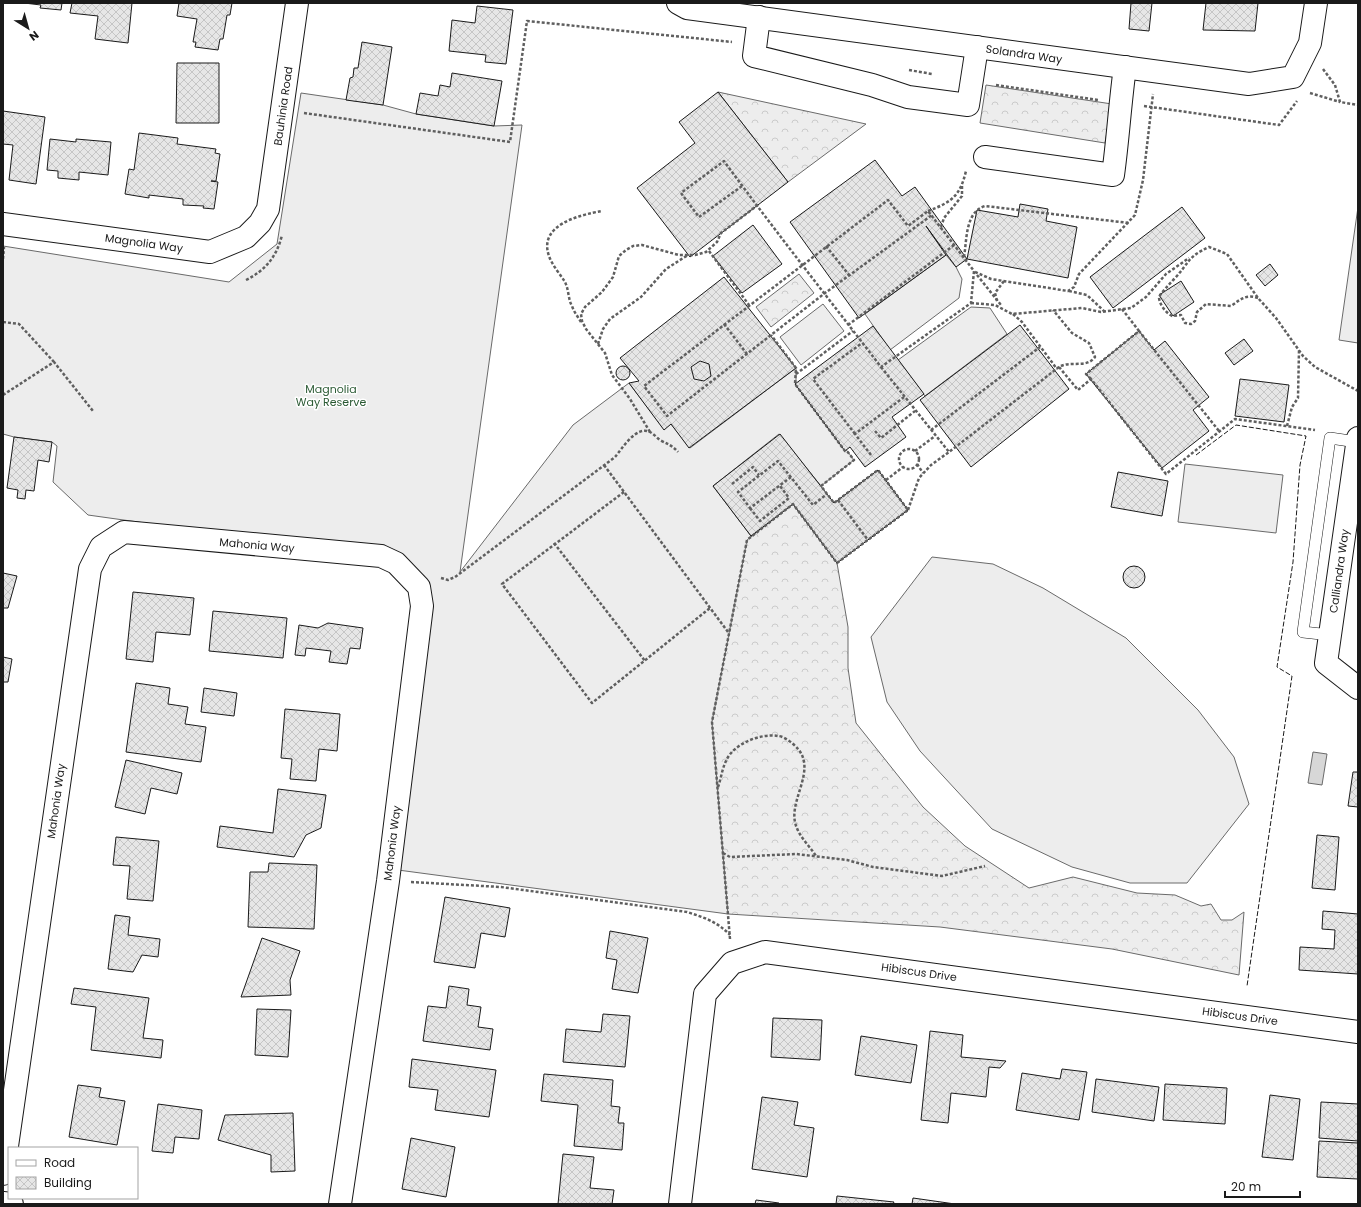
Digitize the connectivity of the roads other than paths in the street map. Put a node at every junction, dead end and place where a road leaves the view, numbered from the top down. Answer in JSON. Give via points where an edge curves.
{"nodes":[{"id":1,"x":297,"y":3,"type":"edge"},
{"id":2,"x":678,"y":3,"type":"edge"},
{"id":3,"x":1316,"y":3,"type":"edge"},
{"id":4,"x":759,"y":17,"type":"junction"},
{"id":5,"x":977,"y":47,"type":"junction"},
{"id":6,"x":1125,"y":68,"type":"junction"},
{"id":7,"x":984,"y":157,"type":"dead end"},
{"id":8,"x":268,"y":209,"type":"joint"},
{"id":9,"x":3,"y":224,"type":"edge"},
{"id":10,"x":1358,"y":440,"type":"edge"},
{"id":11,"x":1358,"y":688,"type":"edge"},
{"id":12,"x":1358,"y":1032,"type":"edge"},
{"id":13,"x":3,"y":1174,"type":"edge"},
{"id":14,"x":3,"y":1202,"type":"edge"},
{"id":15,"x":12,"y":1204,"type":"edge"},
{"id":16,"x":340,"y":1204,"type":"edge"},
{"id":17,"x":680,"y":1204,"type":"edge"}],
"edges":[{"from":1,"to":8,"type":"street","name":"Bauhinia Road"},
{"from":2,"to":4,"type":"street","name":"Solandra Way","via":[[687,8]]},
{"from":3,"to":6,"type":"street","name":"Solandra Way","via":[[1310,42],[1293,78],[1250,84]]},
{"from":4,"to":5,"type":"street","name":"Solandra Way"},
{"from":4,"to":5,"type":"street","via":[[754,56],[872,85],[908,97],[968,105]]},
{"from":5,"to":6,"type":"street","name":"Solandra Way"},
{"from":6,"to":7,"type":"street","via":[[1113,175]]},
{"from":8,"to":9,"type":"street","name":"Magnolia Way","via":[[260,223],[246,237],[210,252]]},
{"from":10,"to":11,"type":"street","name":"Calliandra Way","via":[[1326,663]]},
{"from":12,"to":17,"type":"street","name":"Hibiscus Drive","via":[[765,952],[732,963],[705,994]]},
{"from":13,"to":16,"type":"street","name":"Mahonia Way","via":[[90,569],[101,547],[124,532],[380,556],[396,563],[419,586],[422,606],[388,880]]},
{"from":14,"to":15,"type":"street"}]}
